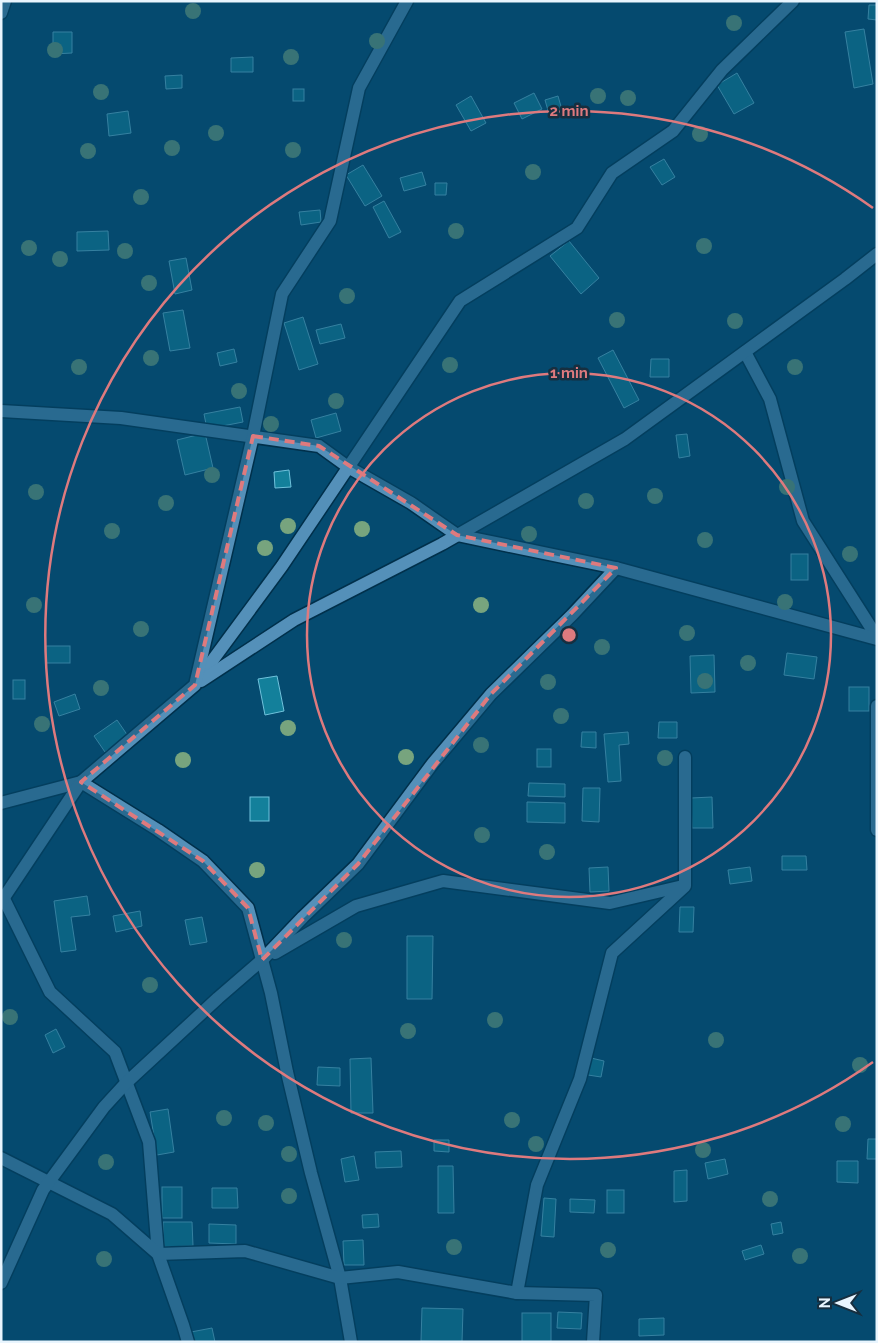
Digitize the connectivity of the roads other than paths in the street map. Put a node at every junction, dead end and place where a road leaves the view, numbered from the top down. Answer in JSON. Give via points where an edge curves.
{"nodes":[{"id":1,"x":5,"y":1,"type":"edge"},
{"id":2,"x":407,"y":1,"type":"edge"},
{"id":3,"x":794,"y":1,"type":"edge"},
{"id":4,"x":1,"y":12,"type":"edge"},
{"id":5,"x":877,"y":254,"type":"edge"},
{"id":6,"x":745,"y":352,"type":"junction"},
{"id":7,"x":1,"y":411,"type":"edge"},
{"id":8,"x":253,"y":436,"type":"junction"},
{"id":9,"x":348,"y":467,"type":"junction"},
{"id":10,"x":457,"y":535,"type":"junction"},
{"id":11,"x":616,"y":568,"type":"junction"},
{"id":12,"x":877,"y":638,"type":"edge"},
{"id":13,"x":195,"y":685,"type":"junction"},
{"id":14,"x":877,"y":706,"type":"edge"},
{"id":15,"x":685,"y":757,"type":"dead end"},
{"id":16,"x":81,"y":782,"type":"junction"},
{"id":17,"x":1,"y":804,"type":"edge"},
{"id":18,"x":877,"y":830,"type":"edge"},
{"id":19,"x":684,"y":886,"type":"junction"},
{"id":20,"x":3,"y":900,"type":"edge"},
{"id":21,"x":262,"y":960,"type":"junction"},
{"id":22,"x":126,"y":1082,"type":"junction"},
{"id":23,"x":1,"y":1158,"type":"edge"},
{"id":24,"x":49,"y":1182,"type":"junction"},
{"id":25,"x":158,"y":1254,"type":"junction"},
{"id":26,"x":340,"y":1278,"type":"junction"},
{"id":27,"x":1,"y":1283,"type":"edge"},
{"id":28,"x":517,"y":1293,"type":"junction"},
{"id":29,"x":188,"y":1342,"type":"edge"},
{"id":30,"x":350,"y":1342,"type":"edge"},
{"id":31,"x":593,"y":1342,"type":"edge"}],
"edges":[{"from":1,"to":4,"type":"street"},
{"from":2,"to":8,"type":"street","via":[[359,88],[330,222],[282,294]]},
{"from":3,"to":9,"type":"street","via":[[722,70],[673,131],[612,173],[577,228],[460,301]]},
{"from":5,"to":6,"type":"street"},
{"from":6,"to":10,"type":"street","via":[[625,439]]},
{"from":6,"to":12,"type":"street","via":[[770,399],[803,521]]},
{"from":7,"to":8,"type":"street","via":[[121,418]]},
{"from":8,"to":9,"type":"street","via":[[319,446]]},
{"from":8,"to":13,"type":"street"},
{"from":9,"to":10,"type":"street"},
{"from":9,"to":13,"type":"street","via":[[282,566]]},
{"from":10,"to":11,"type":"street"},
{"from":10,"to":13,"type":"street","via":[[294,620]]},
{"from":11,"to":12,"type":"street"},
{"from":11,"to":21,"type":"street","via":[[491,694],[433,763],[358,864]]},
{"from":13,"to":16,"type":"street"},
{"from":14,"to":18,"type":"street"},
{"from":15,"to":19,"type":"street"},
{"from":16,"to":17,"type":"street"},
{"from":16,"to":20,"type":"street"},
{"from":16,"to":21,"type":"street","via":[[203,860],[248,908]]},
{"from":19,"to":21,"type":"street","via":[[610,903],[443,881],[356,906]]},
{"from":19,"to":28,"type":"street","via":[[612,954],[580,1079],[537,1185]]},
{"from":20,"to":22,"type":"street","via":[[50,992],[115,1052]]},
{"from":21,"to":22,"type":"street"},
{"from":21,"to":26,"type":"street","via":[[311,1173]]},
{"from":22,"to":24,"type":"street"},
{"from":22,"to":25,"type":"street","via":[[149,1142]]},
{"from":23,"to":24,"type":"street"},
{"from":24,"to":25,"type":"street","via":[[112,1214]]},
{"from":24,"to":27,"type":"street"},
{"from":25,"to":26,"type":"street","via":[[245,1251]]},
{"from":25,"to":29,"type":"street"},
{"from":26,"to":28,"type":"street","via":[[398,1272]]},
{"from":26,"to":30,"type":"street"},
{"from":28,"to":31,"type":"street","via":[[596,1295]]}]}
